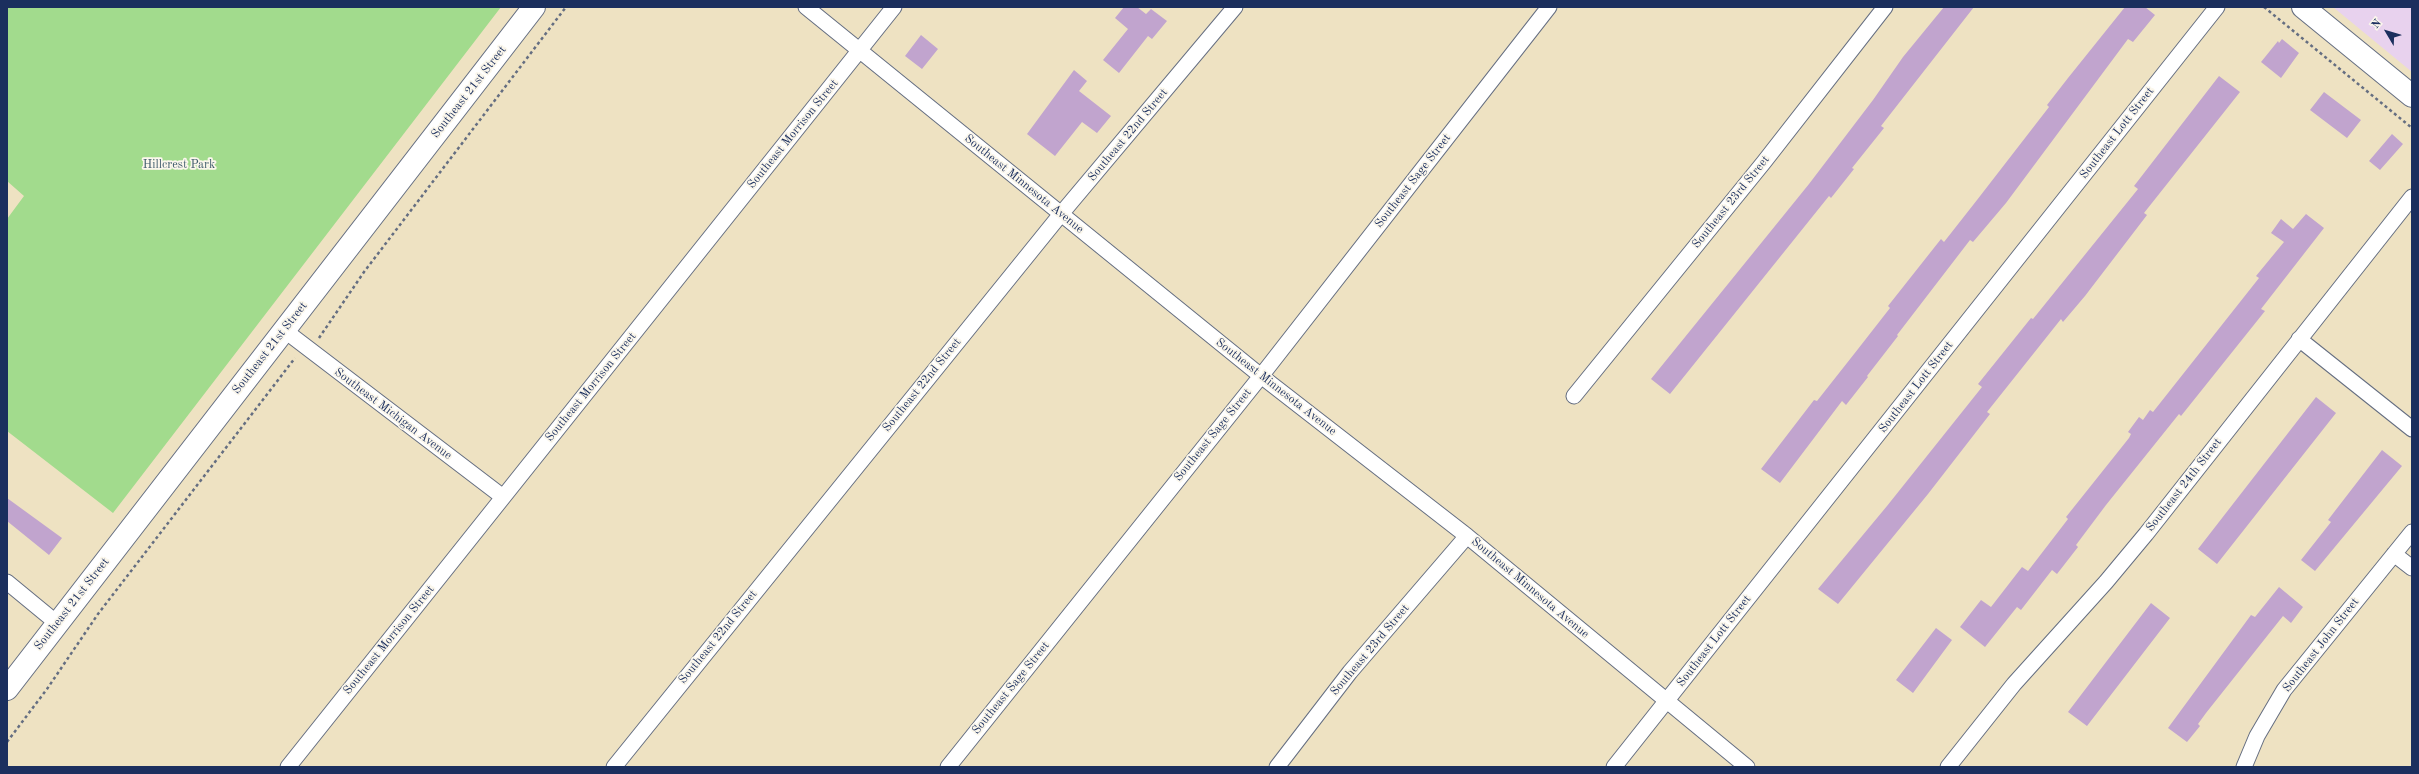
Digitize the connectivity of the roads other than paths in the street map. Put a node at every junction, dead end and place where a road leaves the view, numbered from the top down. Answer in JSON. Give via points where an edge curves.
{"nodes":[{"id":1,"x":534,"y":7,"type":"edge"},
{"id":2,"x":806,"y":7,"type":"edge"},
{"id":3,"x":894,"y":7,"type":"edge"},
{"id":4,"x":1235,"y":7,"type":"edge"},
{"id":5,"x":1550,"y":7,"type":"edge"},
{"id":6,"x":1885,"y":7,"type":"edge"},
{"id":7,"x":2217,"y":7,"type":"edge"},
{"id":8,"x":2303,"y":7,"type":"edge"},
{"id":9,"x":859,"y":50,"type":"junction"},
{"id":10,"x":2412,"y":96,"type":"edge"},
{"id":11,"x":2412,"y":197,"type":"edge"},
{"id":12,"x":1061,"y":214,"type":"junction"},
{"id":13,"x":284,"y":330,"type":"junction"},
{"id":14,"x":2299,"y":339,"type":"junction"},
{"id":15,"x":1261,"y":376,"type":"junction"},
{"id":16,"x":1574,"y":396,"type":"dead end"},
{"id":17,"x":2412,"y":429,"type":"edge"},
{"id":18,"x":503,"y":497,"type":"junction"},
{"id":19,"x":2412,"y":532,"type":"edge"},
{"id":20,"x":1467,"y":536,"type":"junction"},
{"id":21,"x":2394,"y":554,"type":"junction"},
{"id":22,"x":2412,"y":568,"type":"edge"},
{"id":23,"x":7,"y":582,"type":"edge"},
{"id":24,"x":58,"y":624,"type":"junction"},
{"id":25,"x":7,"y":689,"type":"edge"},
{"id":26,"x":1666,"y":701,"type":"junction"},
{"id":27,"x":288,"y":767,"type":"edge"},
{"id":28,"x":614,"y":767,"type":"edge"},
{"id":29,"x":948,"y":767,"type":"edge"},
{"id":30,"x":1277,"y":767,"type":"edge"},
{"id":31,"x":1614,"y":767,"type":"edge"},
{"id":32,"x":1747,"y":767,"type":"edge"},
{"id":33,"x":1948,"y":767,"type":"edge"},
{"id":34,"x":2244,"y":767,"type":"edge"}],
"edges":[{"from":1,"to":13,"type":"main road","name":"Southeast 21st Street"},
{"from":2,"to":9,"type":"street","name":"Southeast Minnesota Avenue"},
{"from":3,"to":9,"type":"street","name":"Southeast Morrison Street"},
{"from":4,"to":12,"type":"street","name":"Southeast 22nd Street"},
{"from":5,"to":15,"type":"street","name":"Southeast Sage Street"},
{"from":6,"to":16,"type":"street","name":"Southeast 23rd Street","via":[[1764,162]]},
{"from":7,"to":26,"type":"street","name":"Southeast Lott Street"},
{"from":8,"to":10,"type":"main road"},
{"from":9,"to":12,"type":"street","name":"Southeast Minnesota Avenue"},
{"from":9,"to":18,"type":"street","name":"Southeast Morrison Street"},
{"from":11,"to":14,"type":"street","name":"Southeast 24th Street"},
{"from":12,"to":15,"type":"street","name":"Southeast Minnesota Avenue"},
{"from":12,"to":28,"type":"street","name":"Southeast 22nd Street"},
{"from":13,"to":18,"type":"street","name":"Southeast Michigan Avenue"},
{"from":13,"to":24,"type":"main road","name":"Southeast 21st Street"},
{"from":14,"to":17,"type":"street"},
{"from":14,"to":33,"type":"street","name":"Southeast 24th Street","via":[[2146,534],[2014,684]]},
{"from":15,"to":20,"type":"street","name":"Southeast Minnesota Avenue"},
{"from":15,"to":29,"type":"street","name":"Southeast Sage Street"},
{"from":18,"to":27,"type":"street","name":"Southeast Morrison Street"},
{"from":19,"to":21,"type":"street","name":"Southeast John Street"},
{"from":20,"to":26,"type":"street","name":"Southeast Minnesota Avenue"},
{"from":20,"to":30,"type":"street","name":"Southeast 23rd Street","via":[[1350,672]]},
{"from":21,"to":22,"type":"street"},
{"from":21,"to":34,"type":"street","name":"Southeast John Street","via":[[2284,690],[2257,736]]},
{"from":23,"to":24,"type":"street"},
{"from":24,"to":25,"type":"main road","name":"Southeast 21st Street"},
{"from":26,"to":31,"type":"street","name":"Southeast Lott Street"},
{"from":26,"to":32,"type":"street","name":"Southeast Minnesota Avenue"}]}
